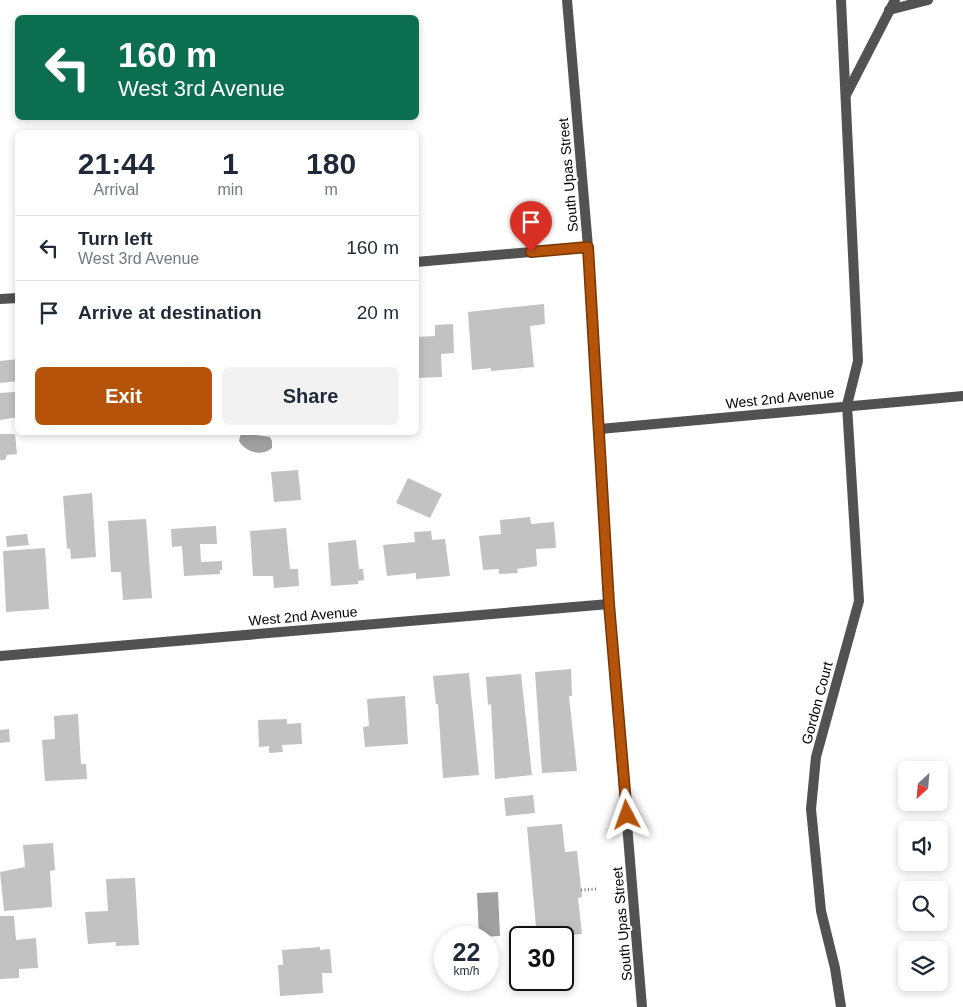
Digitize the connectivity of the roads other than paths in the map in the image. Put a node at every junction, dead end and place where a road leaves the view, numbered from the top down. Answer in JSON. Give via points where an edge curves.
{"nodes":[{"id":1,"x":568,"y":0,"type":"edge"},
{"id":2,"x":841,"y":0,"type":"edge"},
{"id":3,"x":895,"y":0,"type":"edge"},
{"id":4,"x":928,"y":0,"type":"edge"},
{"id":5,"x":890,"y":10,"type":"junction"},
{"id":6,"x":846,"y":97,"type":"junction"},
{"id":7,"x":588,"y":247,"type":"junction"},
{"id":8,"x":419,"y":262,"type":"edge"},
{"id":9,"x":15,"y":298,"type":"edge"},
{"id":10,"x":0,"y":299,"type":"edge"},
{"id":11,"x":963,"y":396,"type":"edge"},
{"id":12,"x":847,"y":405,"type":"junction"},
{"id":13,"x":600,"y":429,"type":"junction"},
{"id":14,"x":609,"y":604,"type":"junction"},
{"id":15,"x":0,"y":656,"type":"edge"},
{"id":16,"x":642,"y":1007,"type":"edge"},
{"id":17,"x":841,"y":1007,"type":"edge"}],
"edges":[{"from":1,"to":7,"type":"street","name":"South Upas Street"},
{"from":2,"to":6,"type":"street","name":"Gordon Court"},
{"from":3,"to":5,"type":"street"},
{"from":4,"to":5,"type":"street"},
{"from":5,"to":6,"type":"street"},
{"from":6,"to":12,"type":"street","name":"Gordon Court","via":[[858,361]]},
{"from":7,"to":8,"type":"street"},
{"from":7,"to":13,"type":"street","name":"South Upas Street"},
{"from":9,"to":10,"type":"street"},
{"from":11,"to":12,"type":"street","name":"West 2nd Avenue"},
{"from":12,"to":13,"type":"street","name":"West 2nd Avenue"},
{"from":12,"to":17,"type":"street","name":"Gordon Court","via":[[859,601],[816,757],[811,809],[821,911],[836,968]]},
{"from":13,"to":14,"type":"street","name":"South Upas Street"},
{"from":14,"to":15,"type":"street","name":"West 2nd Avenue"},
{"from":14,"to":16,"type":"street","name":"South Upas Street"}]}
